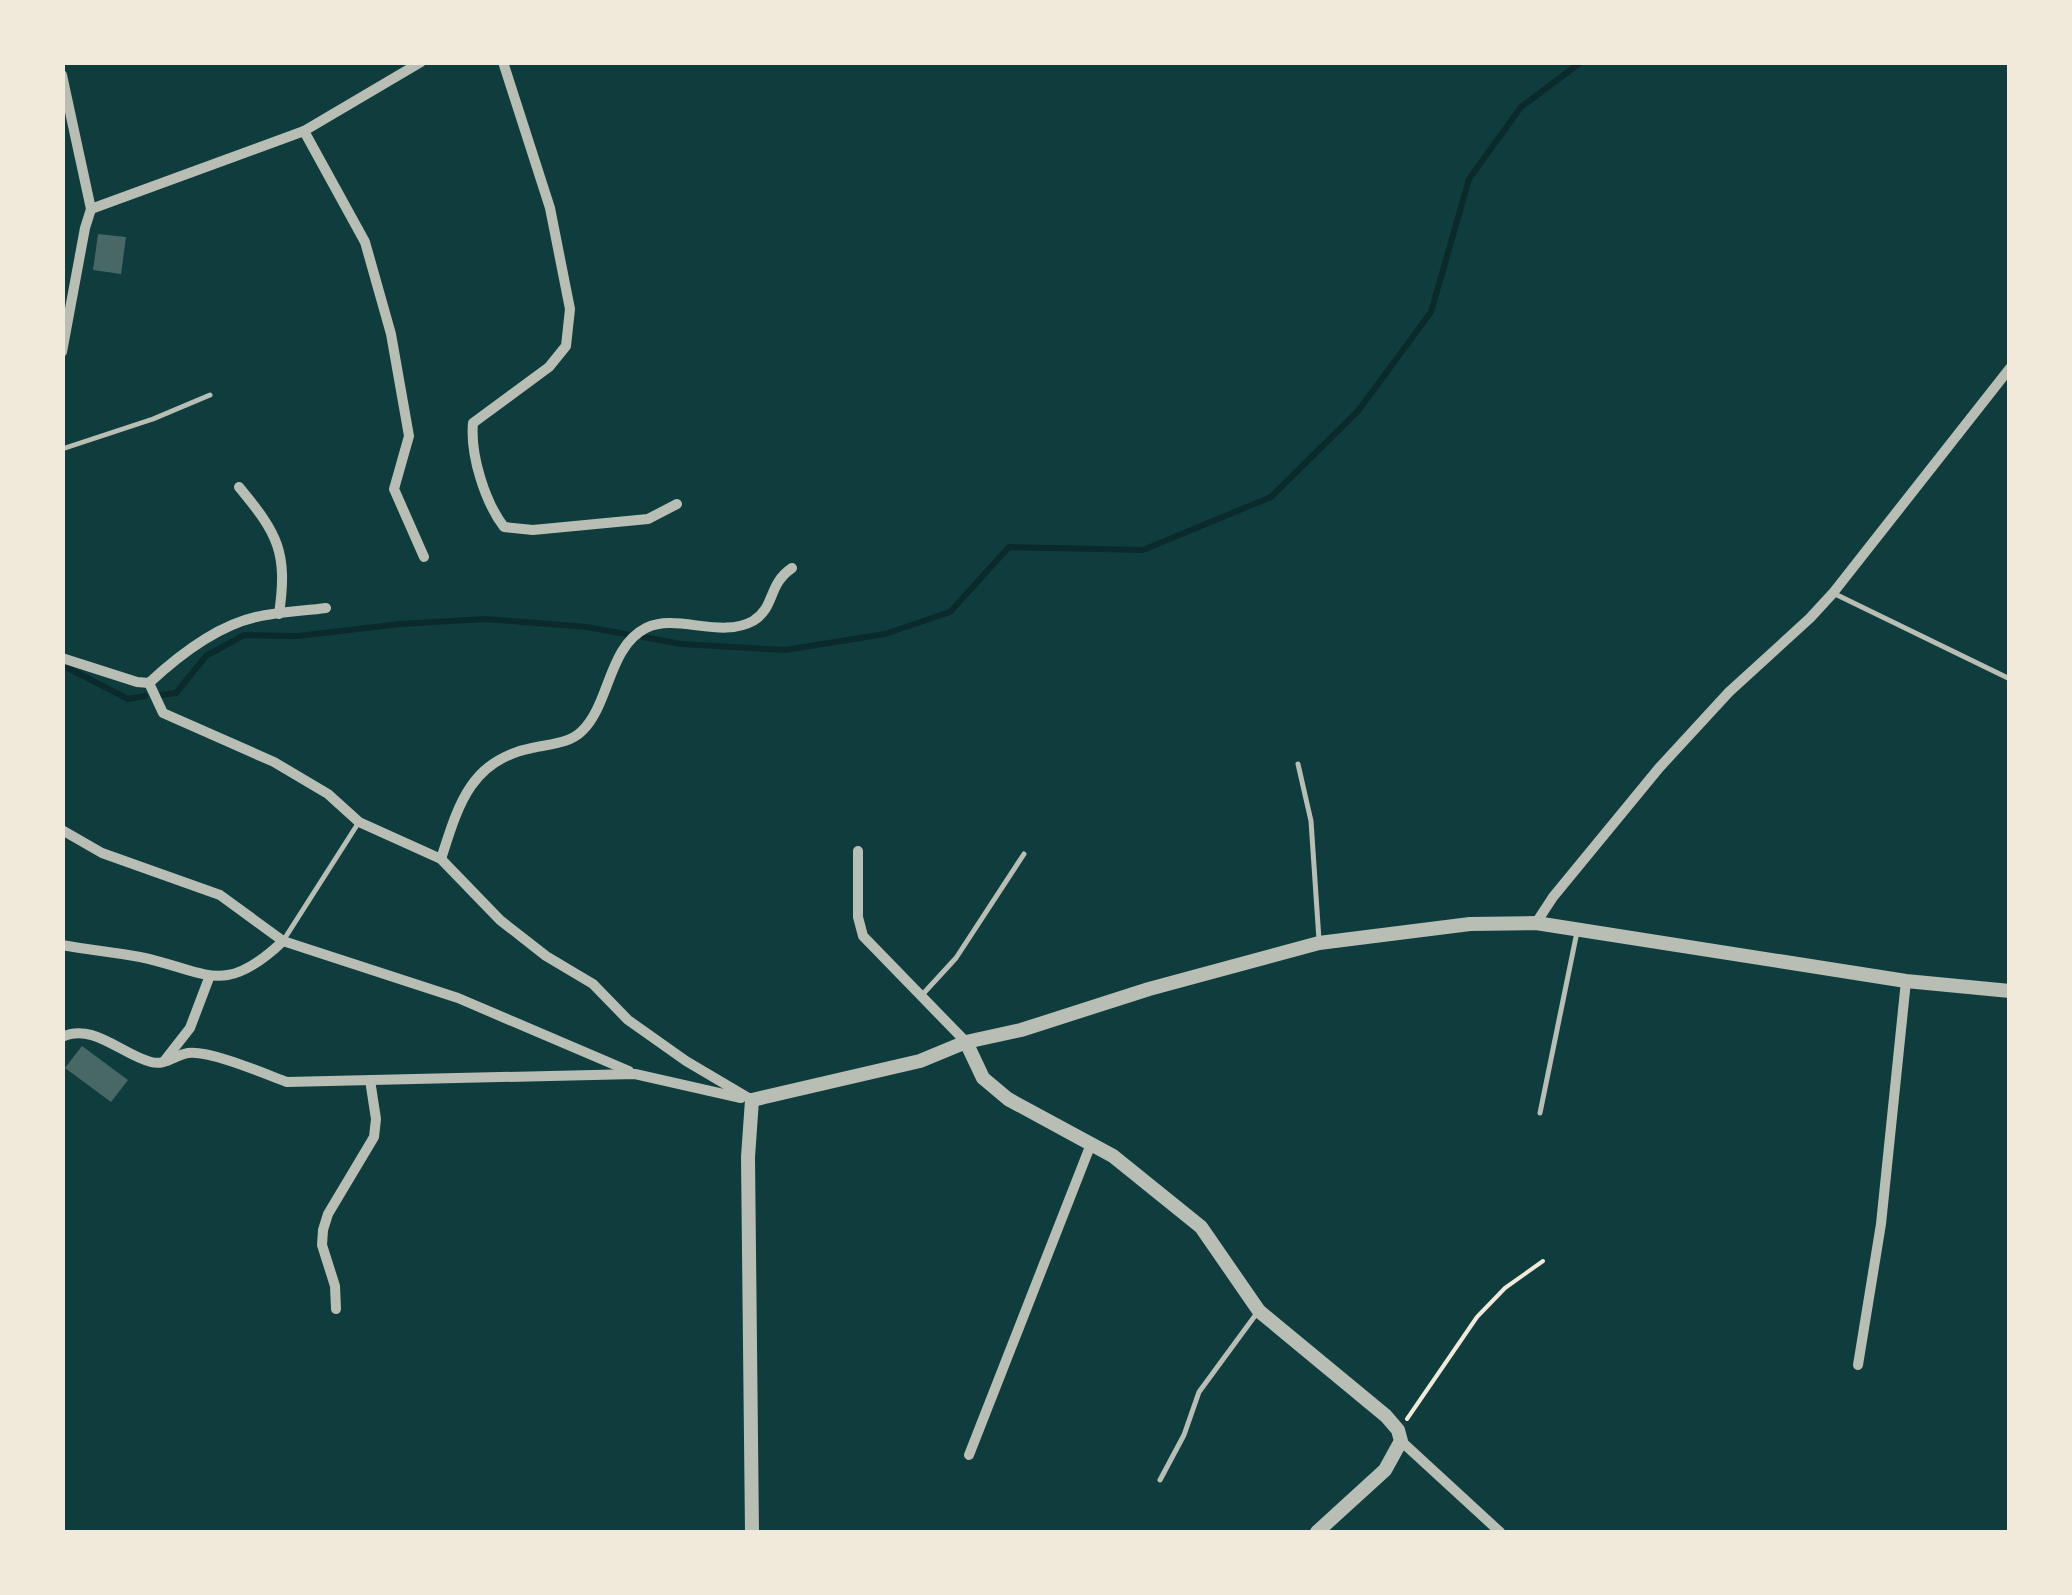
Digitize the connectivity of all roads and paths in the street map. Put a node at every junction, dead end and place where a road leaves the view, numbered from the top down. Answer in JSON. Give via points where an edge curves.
{"nodes":[{"id":1,"x":421,"y":62,"type":"edge"},
{"id":2,"x":502,"y":62,"type":"edge"},
{"id":3,"x":62,"y":75,"type":"edge"},
{"id":4,"x":304,"y":131,"type":"junction"},
{"id":5,"x":91,"y":210,"type":"junction"},
{"id":6,"x":62,"y":352,"type":"edge"},
{"id":7,"x":2010,"y":368,"type":"edge"},
{"id":8,"x":210,"y":394,"type":"dead end"},
{"id":9,"x":62,"y":449,"type":"edge"},
{"id":10,"x":239,"y":487,"type":"dead end"},
{"id":11,"x":677,"y":504,"type":"dead end"},
{"id":12,"x":424,"y":557,"type":"dead end"},
{"id":13,"x":792,"y":568,"type":"dead end"},
{"id":14,"x":1833,"y":594,"type":"junction"},
{"id":15,"x":326,"y":608,"type":"dead end"},
{"id":16,"x":280,"y":614,"type":"junction"},
{"id":17,"x":62,"y":658,"type":"edge"},
{"id":18,"x":2010,"y":679,"type":"edge"},
{"id":19,"x":149,"y":683,"type":"junction"},
{"id":20,"x":1298,"y":764,"type":"dead end"},
{"id":21,"x":359,"y":822,"type":"junction"},
{"id":22,"x":62,"y":830,"type":"edge"},
{"id":23,"x":858,"y":851,"type":"dead end"},
{"id":24,"x":1024,"y":854,"type":"dead end"},
{"id":25,"x":441,"y":859,"type":"junction"},
{"id":26,"x":1536,"y":923,"type":"junction"},
{"id":27,"x":1578,"y":929,"type":"junction"},
{"id":28,"x":282,"y":941,"type":"junction"},
{"id":29,"x":1319,"y":943,"type":"junction"},
{"id":30,"x":62,"y":945,"type":"edge"},
{"id":31,"x":210,"y":978,"type":"junction"},
{"id":32,"x":1906,"y":980,"type":"junction"},
{"id":33,"x":2010,"y":991,"type":"edge"},
{"id":34,"x":920,"y":997,"type":"junction"},
{"id":35,"x":62,"y":1037,"type":"edge"},
{"id":36,"x":966,"y":1042,"type":"junction"},
{"id":37,"x":163,"y":1063,"type":"junction"},
{"id":38,"x":635,"y":1074,"type":"junction"},
{"id":39,"x":370,"y":1080,"type":"junction"},
{"id":40,"x":752,"y":1100,"type":"junction"},
{"id":41,"x":1540,"y":1113,"type":"dead end"},
{"id":42,"x":1091,"y":1144,"type":"junction"},
{"id":43,"x":1543,"y":1261,"type":"dead end"},
{"id":44,"x":336,"y":1309,"type":"dead end"},
{"id":45,"x":1259,"y":1310,"type":"junction"},
{"id":46,"x":1858,"y":1365,"type":"dead end"},
{"id":47,"x":1400,"y":1435,"type":"junction"},
{"id":48,"x":969,"y":1455,"type":"dead end"},
{"id":49,"x":1160,"y":1480,"type":"dead end"},
{"id":50,"x":752,"y":1532,"type":"edge"},
{"id":51,"x":1317,"y":1532,"type":"edge"},
{"id":52,"x":1500,"y":1532,"type":"edge"}],
"edges":[{"from":1,"to":4,"type":"street"},
{"from":2,"to":11,"type":"street","via":[[550,208],[570,309],[566,346],[549,368],[473,423],[494,514],[504,527],[533,530],[648,519]]},
{"from":3,"to":5,"type":"street"},
{"from":4,"to":5,"type":"street"},
{"from":4,"to":12,"type":"street","via":[[366,242],[409,436],[394,489]]},
{"from":5,"to":6,"type":"street"},
{"from":7,"to":14,"type":"street"},
{"from":8,"to":9,"type":"lane"},
{"from":10,"to":16,"type":"street","via":[[270,524],[280,550]]},
{"from":13,"to":25,"type":"street","via":[[776,578],[767,608],[753,621],[733,628],[647,627],[618,660],[584,730],[482,769],[460,802]]},
{"from":14,"to":18,"type":"lane"},
{"from":14,"to":26,"type":"street","via":[[1660,768]]},
{"from":15,"to":16,"type":"street"},
{"from":16,"to":19,"type":"street","via":[[215,634]]},
{"from":17,"to":19,"type":"street"},
{"from":19,"to":21,"type":"street","via":[[163,713],[274,762]]},
{"from":20,"to":29,"type":"lane","via":[[1311,820]]},
{"from":21,"to":25,"type":"street"},
{"from":21,"to":28,"type":"lane"},
{"from":22,"to":28,"type":"street","via":[[102,853],[220,894]]},
{"from":23,"to":34,"type":"street","via":[[863,936]]},
{"from":24,"to":34,"type":"lane","via":[[956,958]]},
{"from":25,"to":40,"type":"street","via":[[500,920],[593,984],[628,1020]]},
{"from":26,"to":27,"type":"street"},
{"from":26,"to":29,"type":"street","via":[[1470,924]]},
{"from":27,"to":32,"type":"street"},
{"from":27,"to":41,"type":"lane"},
{"from":28,"to":31,"type":"street","via":[[263,960]]},
{"from":28,"to":38,"type":"street","via":[[458,998]]},
{"from":29,"to":36,"type":"street"},
{"from":30,"to":31,"type":"street"},
{"from":31,"to":37,"type":"street","via":[[190,1028]]},
{"from":32,"to":33,"type":"street"},
{"from":32,"to":46,"type":"street","via":[[1881,1224]]},
{"from":34,"to":36,"type":"street"},
{"from":35,"to":37,"type":"street","via":[[94,1035]]},
{"from":36,"to":40,"type":"street","via":[[920,1062]]},
{"from":36,"to":42,"type":"street","via":[[982,1078],[1008,1100]]},
{"from":37,"to":39,"type":"street","via":[[190,1052],[287,1082]]},
{"from":38,"to":39,"type":"street"},
{"from":38,"to":40,"type":"street"},
{"from":39,"to":44,"type":"street","via":[[374,1137],[323,1230]]},
{"from":40,"to":50,"type":"street"},
{"from":42,"to":45,"type":"street","via":[[1201,1227]]},
{"from":42,"to":48,"type":"street"},
{"from":43,"to":47,"type":"path","via":[[1478,1317]]},
{"from":45,"to":47,"type":"street","via":[[1364,1396]]},
{"from":45,"to":49,"type":"lane","via":[[1199,1392]]},
{"from":47,"to":51,"type":"street","via":[[1385,1470]]},
{"from":47,"to":52,"type":"street"}]}
